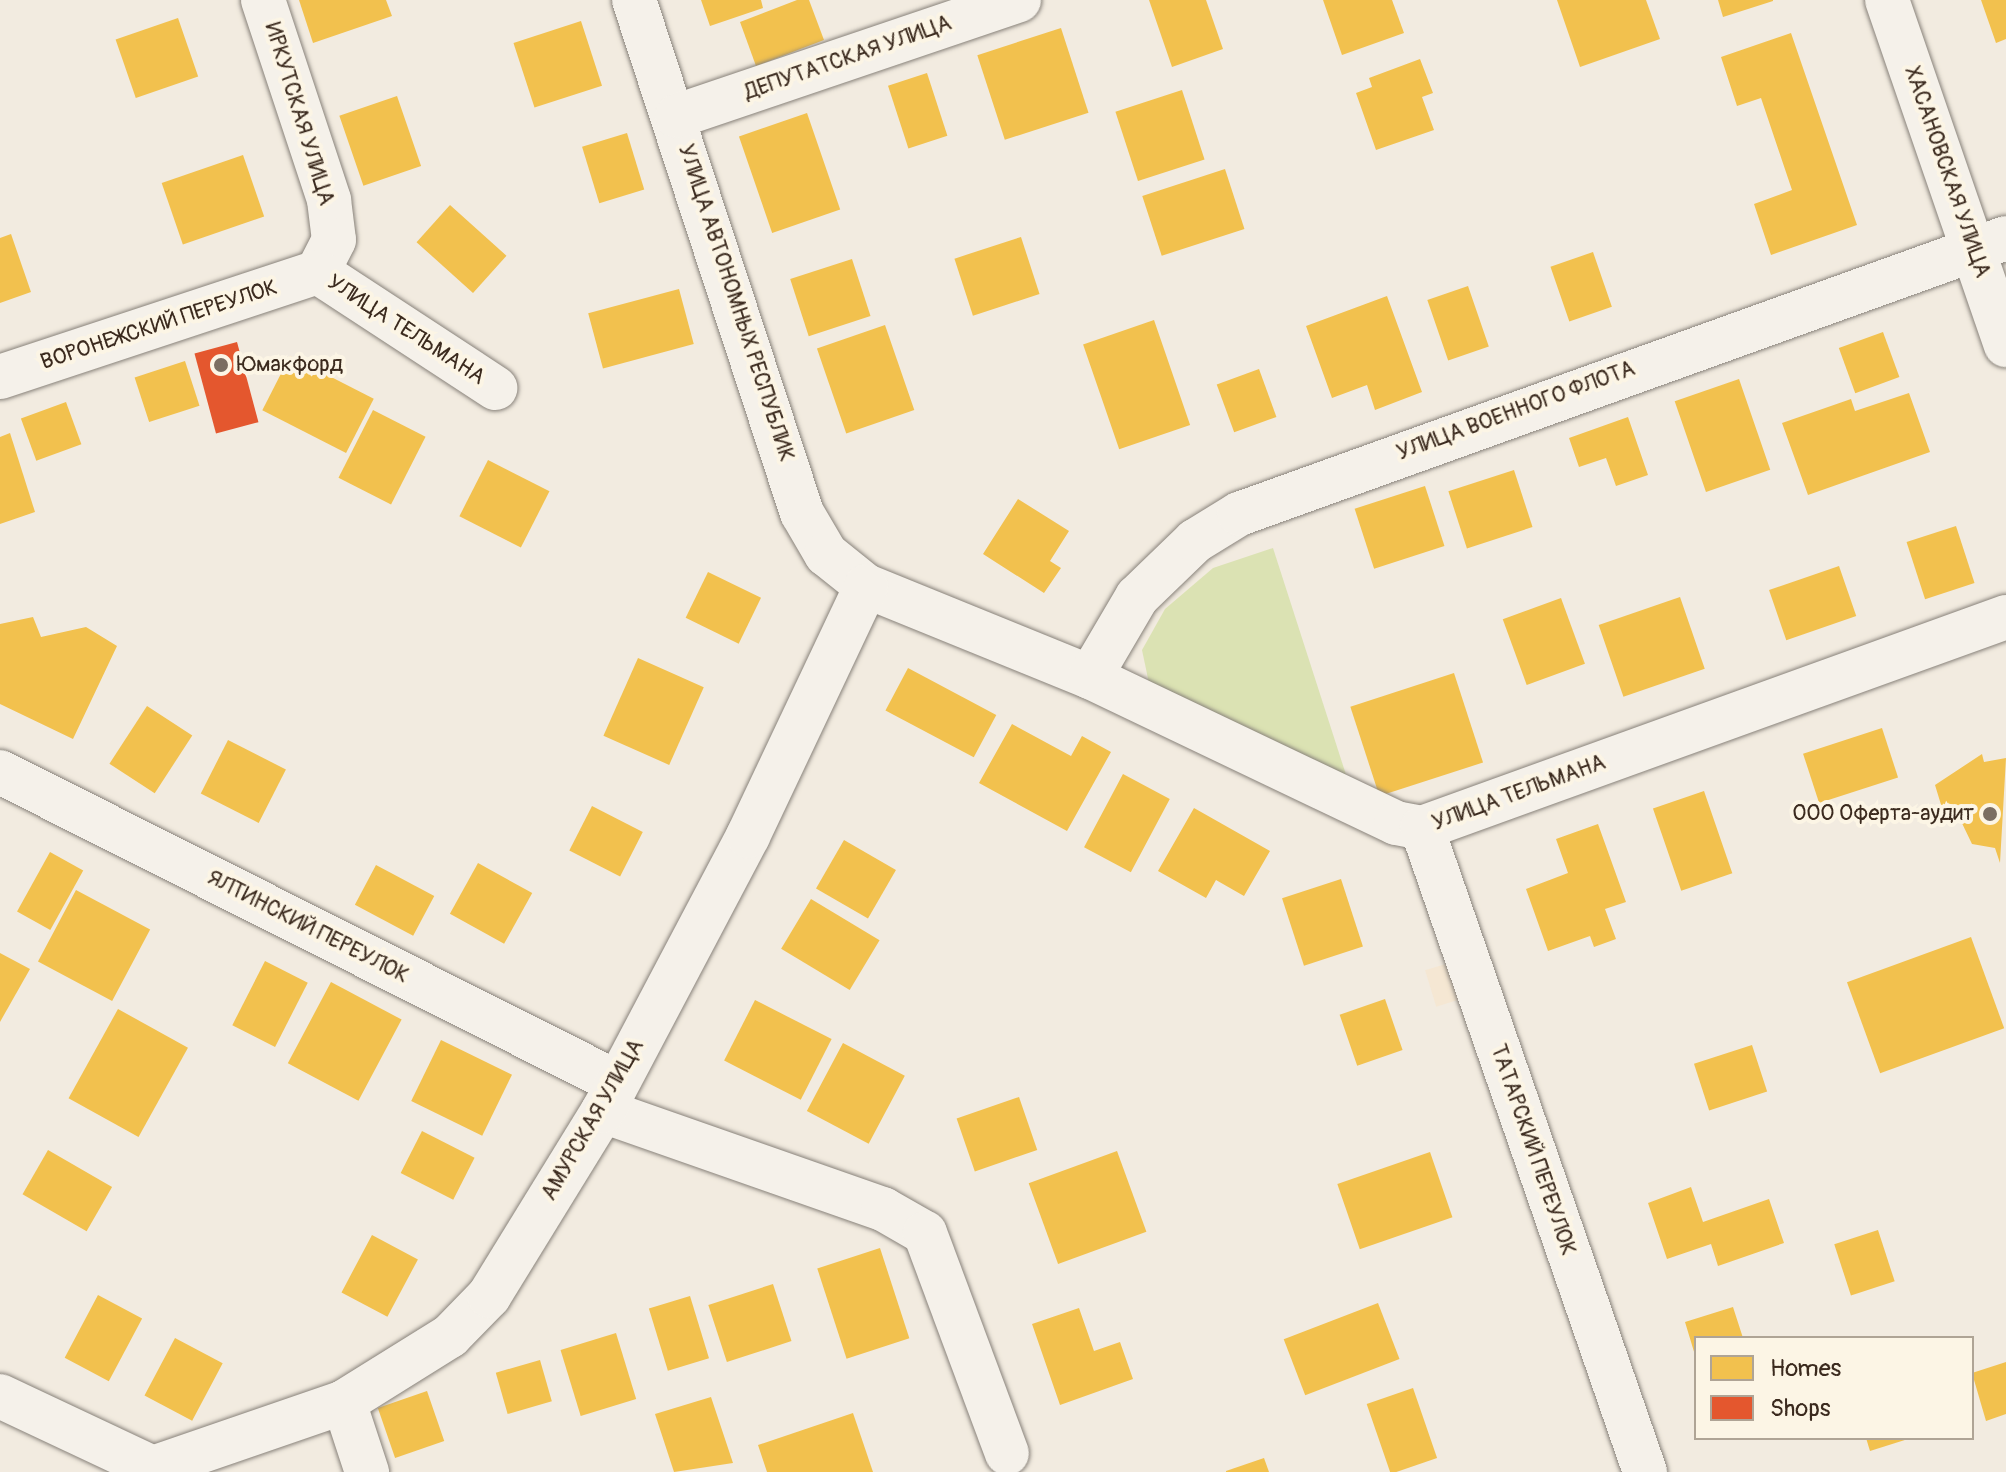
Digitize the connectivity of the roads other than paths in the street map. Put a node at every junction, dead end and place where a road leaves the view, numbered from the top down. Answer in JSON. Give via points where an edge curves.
{"nodes":[{"id":1,"x":263,"y":0,"type":"edge"},
{"id":2,"x":634,"y":0,"type":"edge"},
{"id":3,"x":1019,"y":0,"type":"edge"},
{"id":4,"x":1887,"y":0,"type":"edge"},
{"id":5,"x":677,"y":116,"type":"junction"},
{"id":6,"x":1990,"y":244,"type":"edge"},
{"id":7,"x":318,"y":272,"type":"junction"},
{"id":8,"x":2006,"y":345,"type":"edge"},
{"id":9,"x":0,"y":377,"type":"edge"},
{"id":10,"x":495,"y":388,"type":"dead end"},
{"id":11,"x":866,"y":586,"type":"junction"},
{"id":12,"x":2006,"y":617,"type":"edge"},
{"id":13,"x":1090,"y":677,"type":"junction"},
{"id":14,"x":0,"y":772,"type":"edge"},
{"id":15,"x":1422,"y":828,"type":"junction"},
{"id":16,"x":610,"y":1097,"type":"junction"},
{"id":17,"x":0,"y":1396,"type":"edge"},
{"id":18,"x":344,"y":1402,"type":"junction"},
{"id":19,"x":1007,"y":1453,"type":"dead end"},
{"id":20,"x":147,"y":1470,"type":"edge"},
{"id":21,"x":367,"y":1472,"type":"edge"},
{"id":22,"x":1645,"y":1472,"type":"edge"}],
"edges":[{"from":1,"to":7,"type":"street","name":"ИРКУТСКАЯ УЛИЦА","via":[[329,200],[334,240]]},
{"from":2,"to":5,"type":"street","name":"УЛИЦА АВТОНОМНЫХ РЕСПУБЛИК"},
{"from":3,"to":5,"type":"street","name":"ДЕПУТАТСКАЯ УЛИЦА"},
{"from":4,"to":6,"type":"street","name":"ХАСАНОВСКАЯ УЛИЦА"},
{"from":5,"to":11,"type":"street","name":"УЛИЦА АВТОНОМНЫХ РЕСПУБЛИК","via":[[802,513],[826,554]]},
{"from":6,"to":8,"type":"street","name":"ХАСАНОВСКАЯ УЛИЦА"},
{"from":6,"to":13,"type":"street","name":"УЛИЦА ВОЕННОГО ФЛОТА","via":[[1239,514],[1195,541],[1137,597]]},
{"from":7,"to":9,"type":"street","name":"ВОРОНЕЖСКИЙ ПЕРЕУЛОК"},
{"from":7,"to":10,"type":"street","name":"УЛИЦА ТЕЛЬМАНА"},
{"from":11,"to":13,"type":"street","name":"УЛИЦА ТЕЛЬМАНА"},
{"from":11,"to":16,"type":"street","name":"АМУРСКАЯ УЛИЦА","via":[[748,836]]},
{"from":12,"to":15,"type":"street","name":"УЛИЦА ТЕЛЬМАНА"},
{"from":13,"to":15,"type":"street","name":"УЛИЦА ТЕЛЬМАНА","via":[[1396,823]]},
{"from":14,"to":16,"type":"street","name":"ЯЛТИНСКИЙ ПЕРЕУЛОК"},
{"from":15,"to":22,"type":"street","name":"ТАТАРСКИЙ ПЕРЕУЛОК"},
{"from":16,"to":18,"type":"street","name":"АМУРСКАЯ УЛИЦА","via":[[471,1317]]},
{"from":16,"to":19,"type":"street","name":"ЯЛТИНСКИЙ ПЕРЕУЛОК","via":[[883,1209],[925,1233]]},
{"from":17,"to":20,"type":"street"},
{"from":18,"to":20,"type":"street","name":"АМУРСКАЯ УЛИЦА"},
{"from":18,"to":21,"type":"street"}]}
